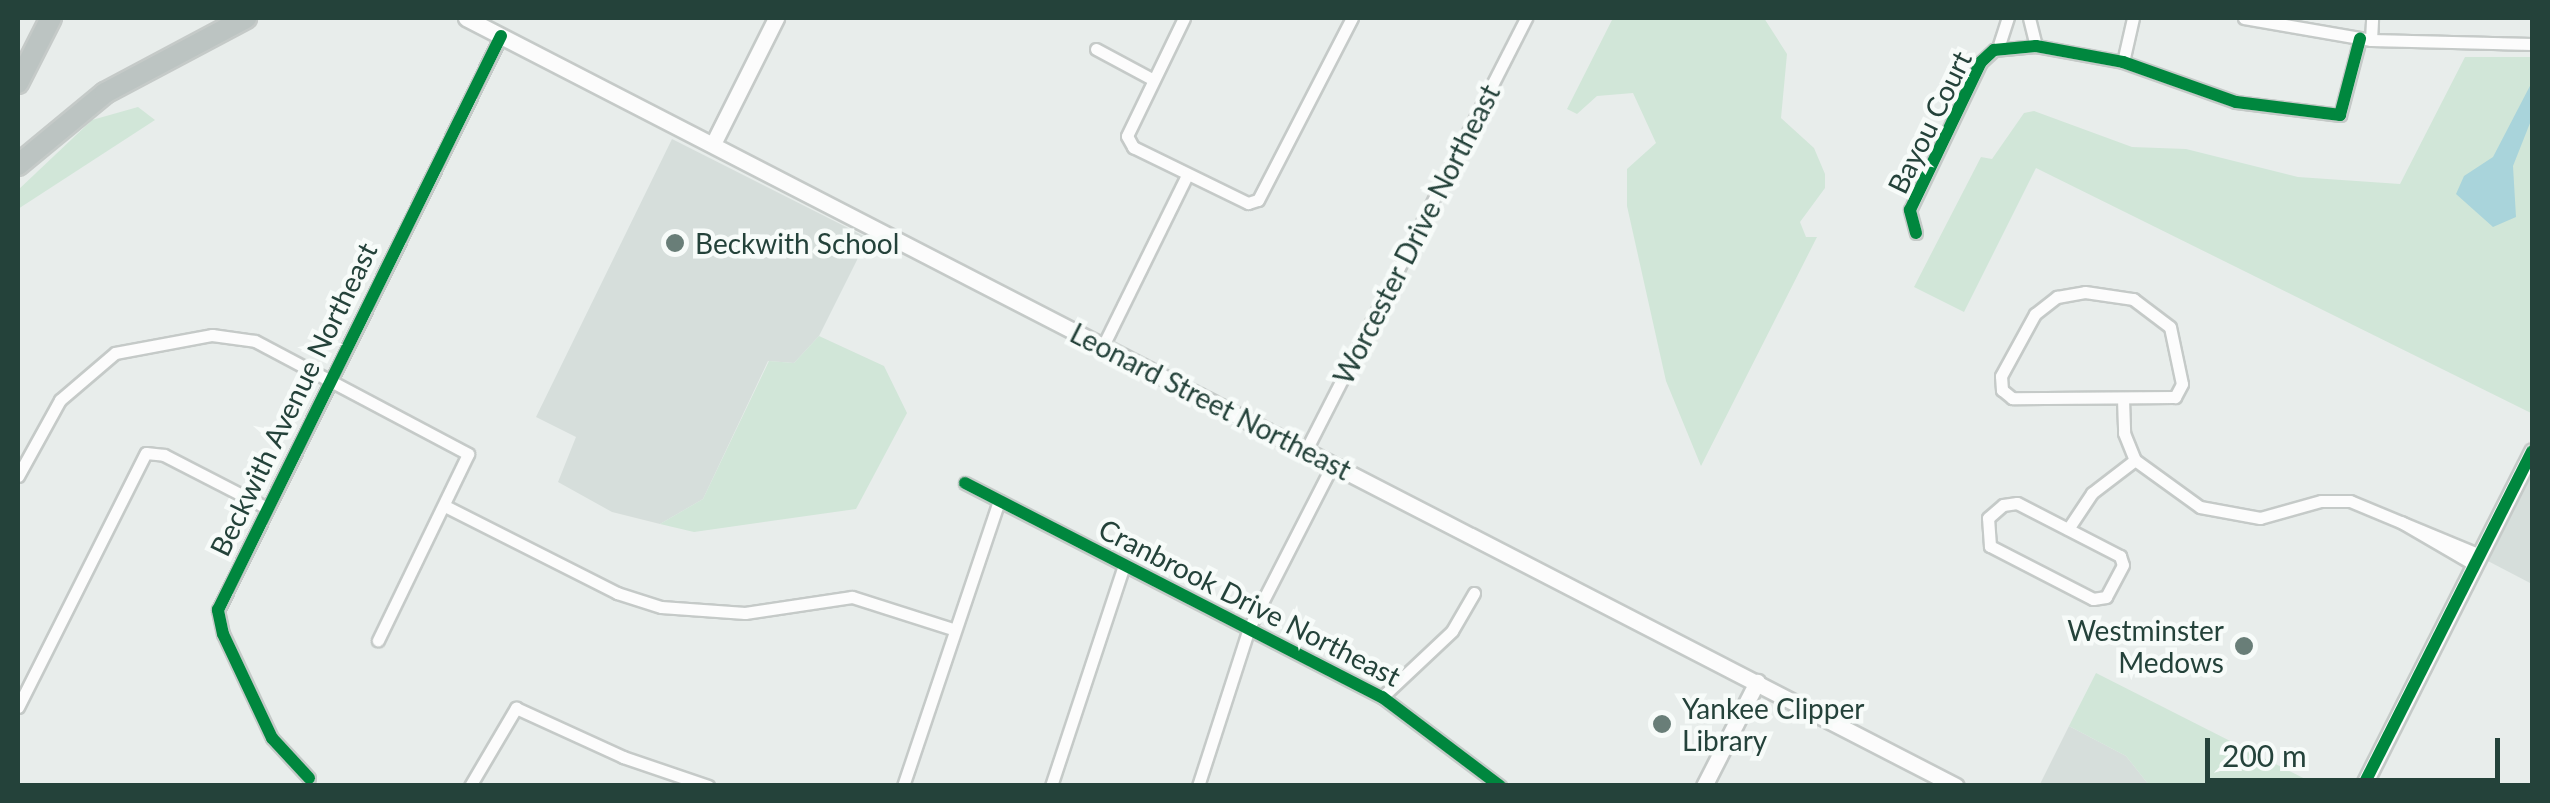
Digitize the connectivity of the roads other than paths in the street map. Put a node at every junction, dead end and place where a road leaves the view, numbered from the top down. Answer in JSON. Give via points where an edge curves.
{"nodes":[{"id":1,"x":51,"y":18,"type":"edge"},
{"id":2,"x":246,"y":18,"type":"edge"},
{"id":3,"x":466,"y":18,"type":"edge"},
{"id":4,"x":776,"y":18,"type":"edge"},
{"id":5,"x":1184,"y":18,"type":"edge"},
{"id":6,"x":1352,"y":18,"type":"edge"},
{"id":7,"x":1526,"y":18,"type":"edge"},
{"id":8,"x":2008,"y":18,"type":"edge"},
{"id":9,"x":2029,"y":18,"type":"edge"},
{"id":10,"x":2134,"y":18,"type":"edge"},
{"id":11,"x":2244,"y":18,"type":"edge"},
{"id":12,"x":2372,"y":18,"type":"edge"},
{"id":13,"x":501,"y":36,"type":"junction"},
{"id":14,"x":2366,"y":40,"type":"junction"},
{"id":15,"x":2532,"y":44,"type":"edge"},
{"id":16,"x":2036,"y":46,"type":"junction"},
{"id":17,"x":1998,"y":48,"type":"junction"},
{"id":18,"x":1096,"y":50,"type":"dead end"},
{"id":19,"x":2123,"y":62,"type":"junction"},
{"id":20,"x":1152,"y":80,"type":"junction"},
{"id":21,"x":18,"y":82,"type":"edge"},
{"id":22,"x":713,"y":144,"type":"junction"},
{"id":23,"x":18,"y":165,"type":"edge"},
{"id":24,"x":1188,"y":176,"type":"junction"},
{"id":25,"x":1916,"y":233,"type":"dead end"},
{"id":26,"x":1103,"y":346,"type":"junction"},
{"id":27,"x":333,"y":381,"type":"junction"},
{"id":28,"x":2123,"y":400,"type":"junction"},
{"id":29,"x":1306,"y":450,"type":"junction"},
{"id":30,"x":2532,"y":451,"type":"edge"},
{"id":31,"x":2134,"y":460,"type":"junction"},
{"id":32,"x":1333,"y":464,"type":"junction"},
{"id":33,"x":18,"y":476,"type":"edge"},
{"id":34,"x":964,"y":483,"type":"dead end"},
{"id":35,"x":999,"y":501,"type":"junction"},
{"id":36,"x":446,"y":507,"type":"junction"},
{"id":37,"x":267,"y":508,"type":"junction"},
{"id":38,"x":2068,"y":530,"type":"junction"},
{"id":39,"x":2478,"y":560,"type":"junction"},
{"id":40,"x":1124,"y":565,"type":"junction"},
{"id":41,"x":1474,"y":592,"type":"dead end"},
{"id":42,"x":952,"y":628,"type":"junction"},
{"id":43,"x":1250,"y":628,"type":"junction"},
{"id":44,"x":378,"y":640,"type":"dead end"},
{"id":45,"x":1758,"y":682,"type":"junction"},
{"id":46,"x":1382,"y":697,"type":"junction"},
{"id":47,"x":18,"y":706,"type":"edge"},
{"id":48,"x":309,"y":778,"type":"dead end"},
{"id":49,"x":1498,"y":785,"type":"edge"},
{"id":50,"x":470,"y":786,"type":"edge"},
{"id":51,"x":708,"y":786,"type":"edge"},
{"id":52,"x":903,"y":786,"type":"edge"},
{"id":53,"x":1051,"y":786,"type":"edge"},
{"id":54,"x":1198,"y":786,"type":"edge"},
{"id":55,"x":1704,"y":786,"type":"edge"},
{"id":56,"x":1956,"y":786,"type":"edge"},
{"id":57,"x":2364,"y":786,"type":"edge"}],
"edges":[{"from":1,"to":21,"type":"highway"},
{"from":2,"to":23,"type":"highway","via":[[105,94]]},
{"from":3,"to":13,"type":"main road","name":"Leonard Street Northeast"},
{"from":4,"to":22,"type":"main road"},
{"from":5,"to":20,"type":"street"},
{"from":6,"to":24,"type":"street","via":[[1258,200],[1242,202]]},
{"from":7,"to":29,"type":"street","name":"Worcester Drive Northeast"},
{"from":8,"to":17,"type":"street"},
{"from":9,"to":16,"type":"street"},
{"from":10,"to":19,"type":"street"},
{"from":11,"to":14,"type":"street"},
{"from":12,"to":14,"type":"street"},
{"from":13,"to":22,"type":"main road","name":"Leonard Street Northeast"},
{"from":13,"to":27,"type":"street","name":"Beckwith Avenue Northeast"},
{"from":14,"to":15,"type":"street"},
{"from":14,"to":19,"type":"street","name":"Bayou Court","via":[[2340,116],[2236,102]]},
{"from":16,"to":17,"type":"street","name":"Bayou Court"},
{"from":16,"to":19,"type":"street","name":"Bayou Court"},
{"from":17,"to":25,"type":"street","name":"Bayou Court","via":[[1981,62],[1910,210]]},
{"from":18,"to":20,"type":"street"},
{"from":20,"to":24,"type":"street","via":[[1127,136],[1133,147]]},
{"from":22,"to":26,"type":"main road","name":"Leonard Street Northeast"},
{"from":24,"to":26,"type":"street"},
{"from":26,"to":29,"type":"main road","name":"Leonard Street Northeast"},
{"from":27,"to":33,"type":"street","via":[[234,334],[116,352],[60,400]]},
{"from":27,"to":36,"type":"street","via":[[468,454]]},
{"from":27,"to":37,"type":"street","name":"Beckwith Avenue Northeast"},
{"from":28,"to":28,"type":"street","via":[[2012,398],[2002,390],[2001,376],[2040,308],[2057,297],[2112,293],[2151,308],[2170,327],[2182,384],[2169,400]]},
{"from":28,"to":31,"type":"street"},
{"from":29,"to":32,"type":"main road","name":"Leonard Street Northeast"},
{"from":30,"to":39,"type":"main road"},
{"from":31,"to":38,"type":"street","via":[[2092,493]]},
{"from":31,"to":39,"type":"street","via":[[2200,507],[2229,517],[2274,516],[2339,500],[2398,519]]},
{"from":32,"to":43,"type":"street"},
{"from":32,"to":45,"type":"main road","name":"Leonard Street Northeast"},
{"from":34,"to":35,"type":"street","name":"Cranbrook Drive Northeast"},
{"from":35,"to":40,"type":"street","name":"Cranbrook Drive Northeast"},
{"from":35,"to":42,"type":"street"},
{"from":36,"to":42,"type":"street","via":[[617,593],[661,607],[745,613],[852,597]]},
{"from":36,"to":44,"type":"street"},
{"from":37,"to":47,"type":"street","via":[[150,450]]},
{"from":37,"to":48,"type":"street","name":"Beckwith Avenue Northeast","via":[[218,619],[272,738]]},
{"from":38,"to":38,"type":"street","via":[[2123,560],[2102,600],[1987,540],[1988,518],[2012,502]]},
{"from":39,"to":57,"type":"main road"},
{"from":40,"to":43,"type":"street","name":"Cranbrook Drive Northeast"},
{"from":40,"to":53,"type":"street"},
{"from":41,"to":46,"type":"street","via":[[1452,631]]},
{"from":42,"to":52,"type":"street"},
{"from":43,"to":46,"type":"street","name":"Cranbrook Drive Northeast"},
{"from":43,"to":54,"type":"street"},
{"from":45,"to":55,"type":"main road"},
{"from":45,"to":56,"type":"main road","name":"Leonard Street Northeast"},
{"from":46,"to":49,"type":"street","name":"Cranbrook Drive Northeast"},
{"from":50,"to":51,"type":"street","via":[[510,710]]}]}
